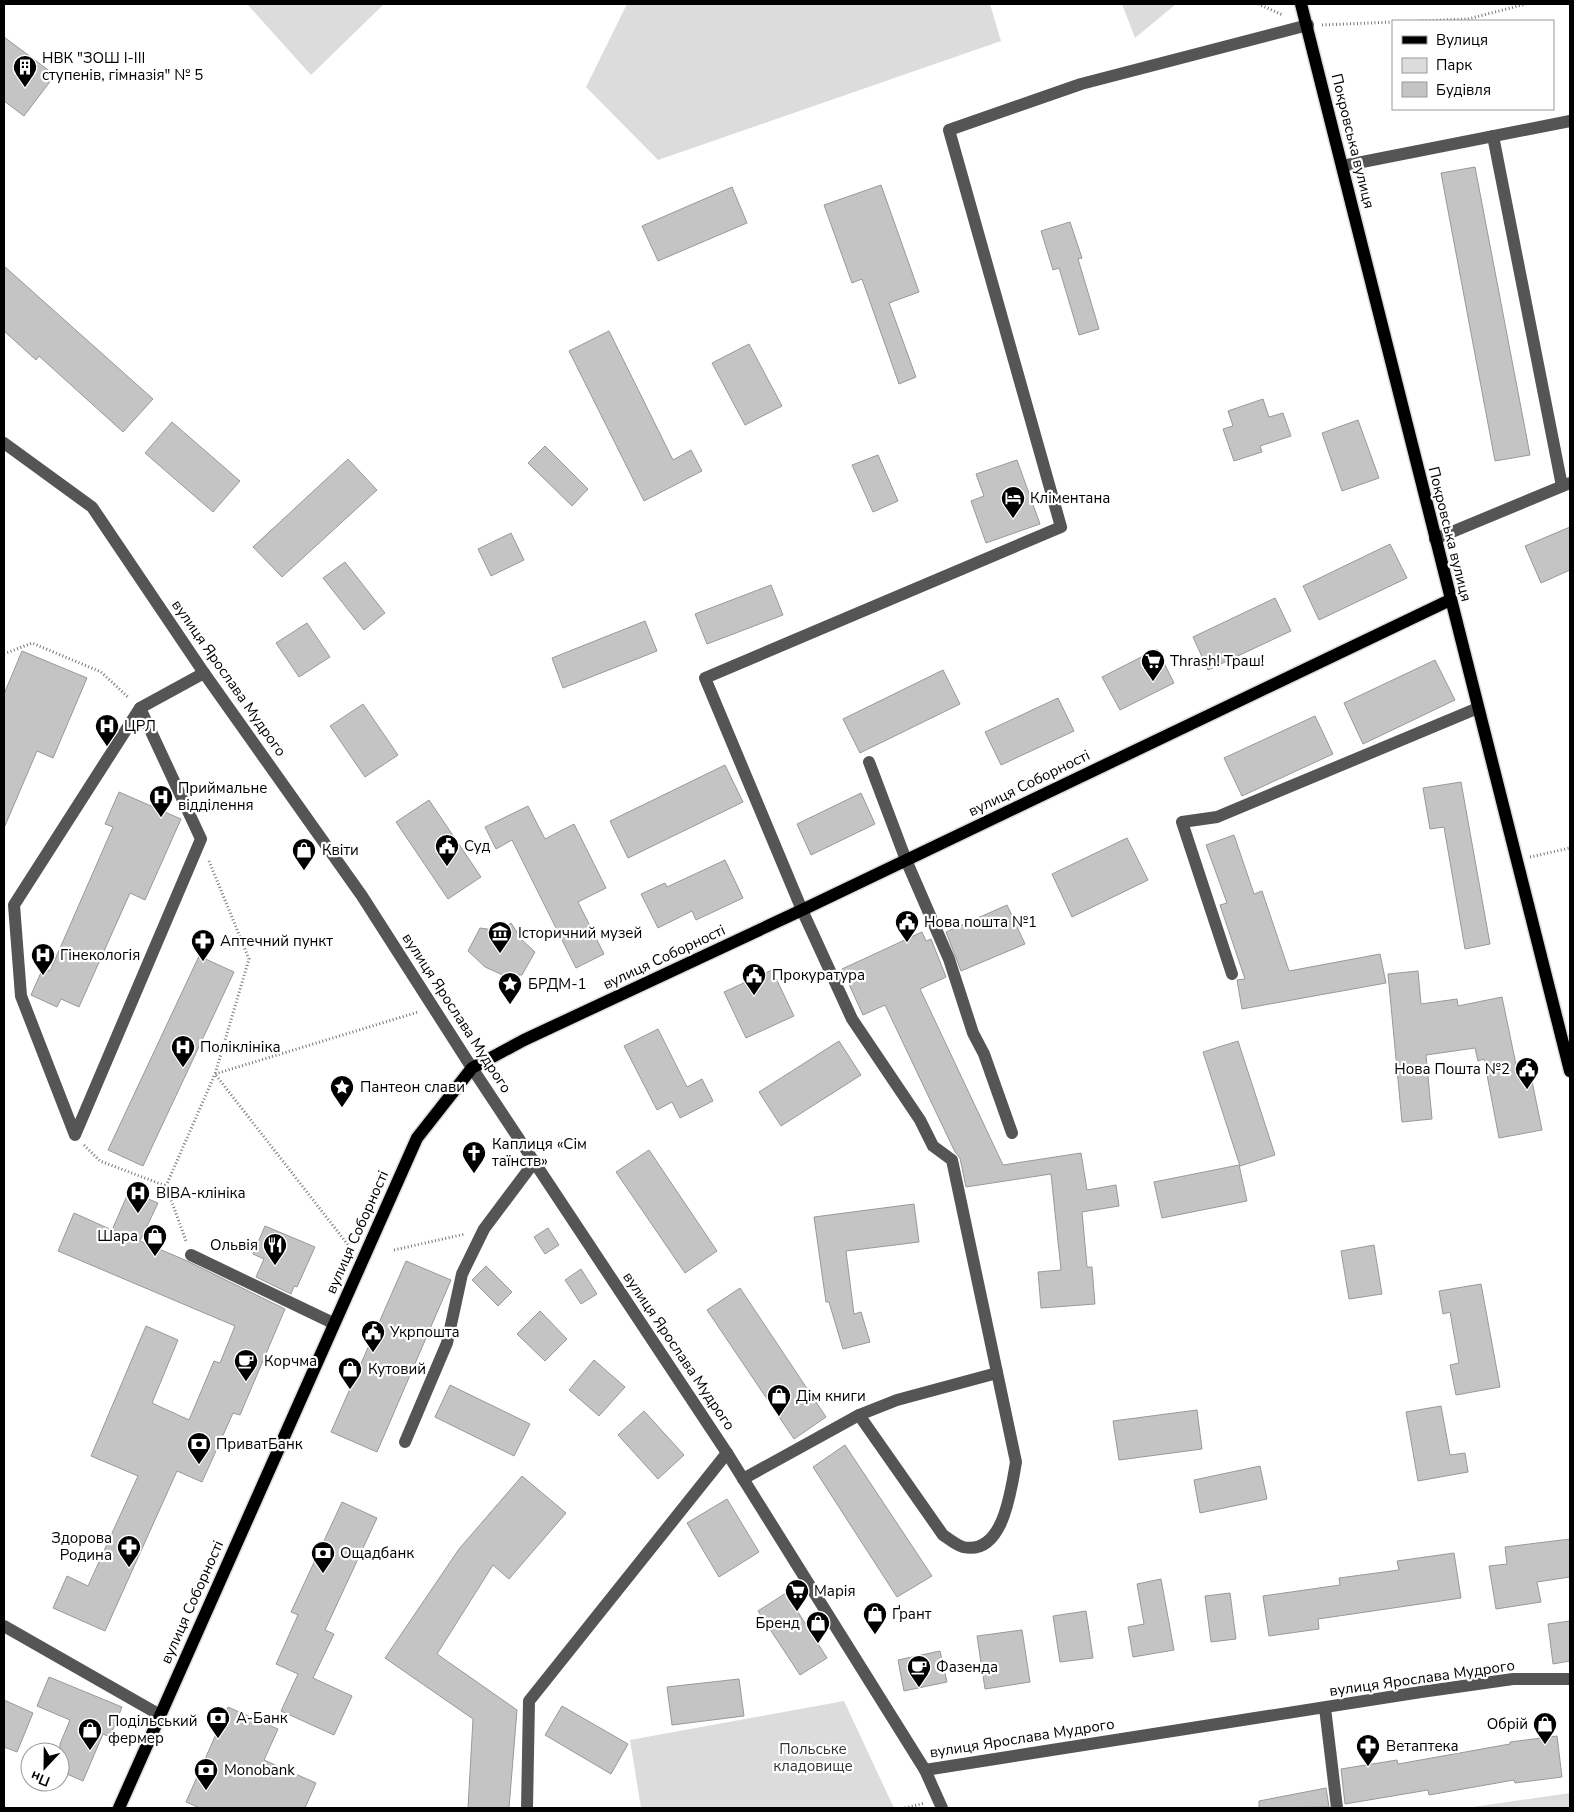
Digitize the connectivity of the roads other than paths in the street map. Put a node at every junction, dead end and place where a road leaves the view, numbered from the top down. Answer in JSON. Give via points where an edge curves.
{"nodes":[{"id":1,"x":1301,"y":4,"type":"edge"},
{"id":2,"x":1308,"y":25,"type":"junction"},
{"id":3,"x":1570,"y":121,"type":"edge"},
{"id":4,"x":1493,"y":136,"type":"junction"},
{"id":5,"x":1342,"y":166,"type":"junction"},
{"id":6,"x":4,"y":443,"type":"edge"},
{"id":7,"x":1566,"y":485,"type":"edge"},
{"id":8,"x":1435,"y":539,"type":"junction"},
{"id":9,"x":1450,"y":600,"type":"junction"},
{"id":10,"x":204,"y":672,"type":"junction"},
{"id":11,"x":140,"y":708,"type":"junction"},
{"id":12,"x":1478,"y":708,"type":"junction"},
{"id":13,"x":869,"y":762,"type":"dead end"},
{"id":14,"x":906,"y":860,"type":"junction"},
{"id":15,"x":9,"y":902,"type":"edge"},
{"id":16,"x":802,"y":910,"type":"junction"},
{"id":17,"x":1232,"y":974,"type":"dead end"},
{"id":18,"x":472,"y":1068,"type":"junction"},
{"id":19,"x":1570,"y":1071,"type":"edge"},
{"id":20,"x":1012,"y":1133,"type":"dead end"},
{"id":21,"x":535,"y":1161,"type":"junction"},
{"id":22,"x":191,"y":1255,"type":"road end"},
{"id":23,"x":333,"y":1323,"type":"junction"},
{"id":24,"x":997,"y":1373,"type":"junction"},
{"id":25,"x":859,"y":1415,"type":"junction"},
{"id":26,"x":405,"y":1442,"type":"dead end"},
{"id":27,"x":727,"y":1453,"type":"junction"},
{"id":28,"x":743,"y":1479,"type":"junction"},
{"id":29,"x":4,"y":1626,"type":"edge"},
{"id":30,"x":1570,"y":1679,"type":"edge"},
{"id":31,"x":1325,"y":1708,"type":"junction"},
{"id":32,"x":160,"y":1715,"type":"junction"},
{"id":33,"x":925,"y":1770,"type":"junction"},
{"id":34,"x":119,"y":1808,"type":"edge"},
{"id":35,"x":527,"y":1808,"type":"edge"},
{"id":36,"x":942,"y":1808,"type":"edge"},
{"id":37,"x":1337,"y":1808,"type":"edge"}],
"edges":[{"from":1,"to":2,"type":"main road","name":"Покровська вулиця"},
{"from":2,"to":5,"type":"main road","name":"Покровська вулиця"},
{"from":2,"to":16,"type":"street","via":[[1082,84],[948,130],[1061,527],[704,678]]},
{"from":3,"to":4,"type":"street"},
{"from":4,"to":5,"type":"street"},
{"from":4,"to":7,"type":"street"},
{"from":5,"to":8,"type":"main road","name":"Покровська вулиця"},
{"from":6,"to":10,"type":"street","name":"вулиця Ярослава Мудрого","via":[[92,507]]},
{"from":7,"to":8,"type":"street"},
{"from":8,"to":9,"type":"main road","name":"Покровська вулиця"},
{"from":9,"to":12,"type":"main road","name":"Покровська вулиця"},
{"from":9,"to":14,"type":"main road","name":"вулиця Соборності"},
{"from":10,"to":11,"type":"street"},
{"from":10,"to":18,"type":"street","name":"вулиця Ярослава Мудрого","via":[[362,896]]},
{"from":11,"to":15,"type":"street"},
{"from":11,"to":15,"type":"street","via":[[201,839],[75,1136],[21,996]]},
{"from":12,"to":17,"type":"street","via":[[1217,817],[1182,822]]},
{"from":12,"to":19,"type":"main road","name":"Покровська вулиця"},
{"from":13,"to":14,"type":"street"},
{"from":14,"to":16,"type":"main road","name":"вулиця Соборності"},
{"from":14,"to":20,"type":"street","via":[[948,959]]},
{"from":16,"to":18,"type":"main road","name":"вулиця Соборності","via":[[524,1040]]},
{"from":16,"to":24,"type":"street","via":[[852,1019],[920,1120],[933,1146],[952,1160]]},
{"from":18,"to":21,"type":"street","name":"вулиця Ярослава Мудрого"},
{"from":18,"to":23,"type":"main road","name":"вулиця Соборності","via":[[417,1138]]},
{"from":21,"to":26,"type":"street","via":[[484,1230],[462,1274],[447,1343]]},
{"from":21,"to":27,"type":"street","name":"вулиця Ярослава Мудрого"},
{"from":22,"to":23,"type":"street"},
{"from":23,"to":32,"type":"main road","name":"вулиця Соборності"},
{"from":24,"to":25,"type":"street","via":[[897,1400]]},
{"from":24,"to":25,"type":"street","via":[[1016,1462],[1000,1524],[992,1538],[977,1546],[963,1547],[943,1535]]},
{"from":25,"to":28,"type":"street"},
{"from":27,"to":28,"type":"street","name":"вулиця Ярослава Мудрого"},
{"from":27,"to":35,"type":"street","via":[[530,1701]]},
{"from":28,"to":33,"type":"street","name":"вулиця Ярослава Мудрого"},
{"from":29,"to":32,"type":"street"},
{"from":30,"to":31,"type":"street","name":"вулиця Ярослава Мудрого","via":[[1513,1679]]},
{"from":31,"to":33,"type":"street","name":"вулиця Ярослава Мудрого"},
{"from":31,"to":37,"type":"street"},
{"from":32,"to":34,"type":"main road","name":"вулиця Соборності"},
{"from":33,"to":36,"type":"street"}]}
